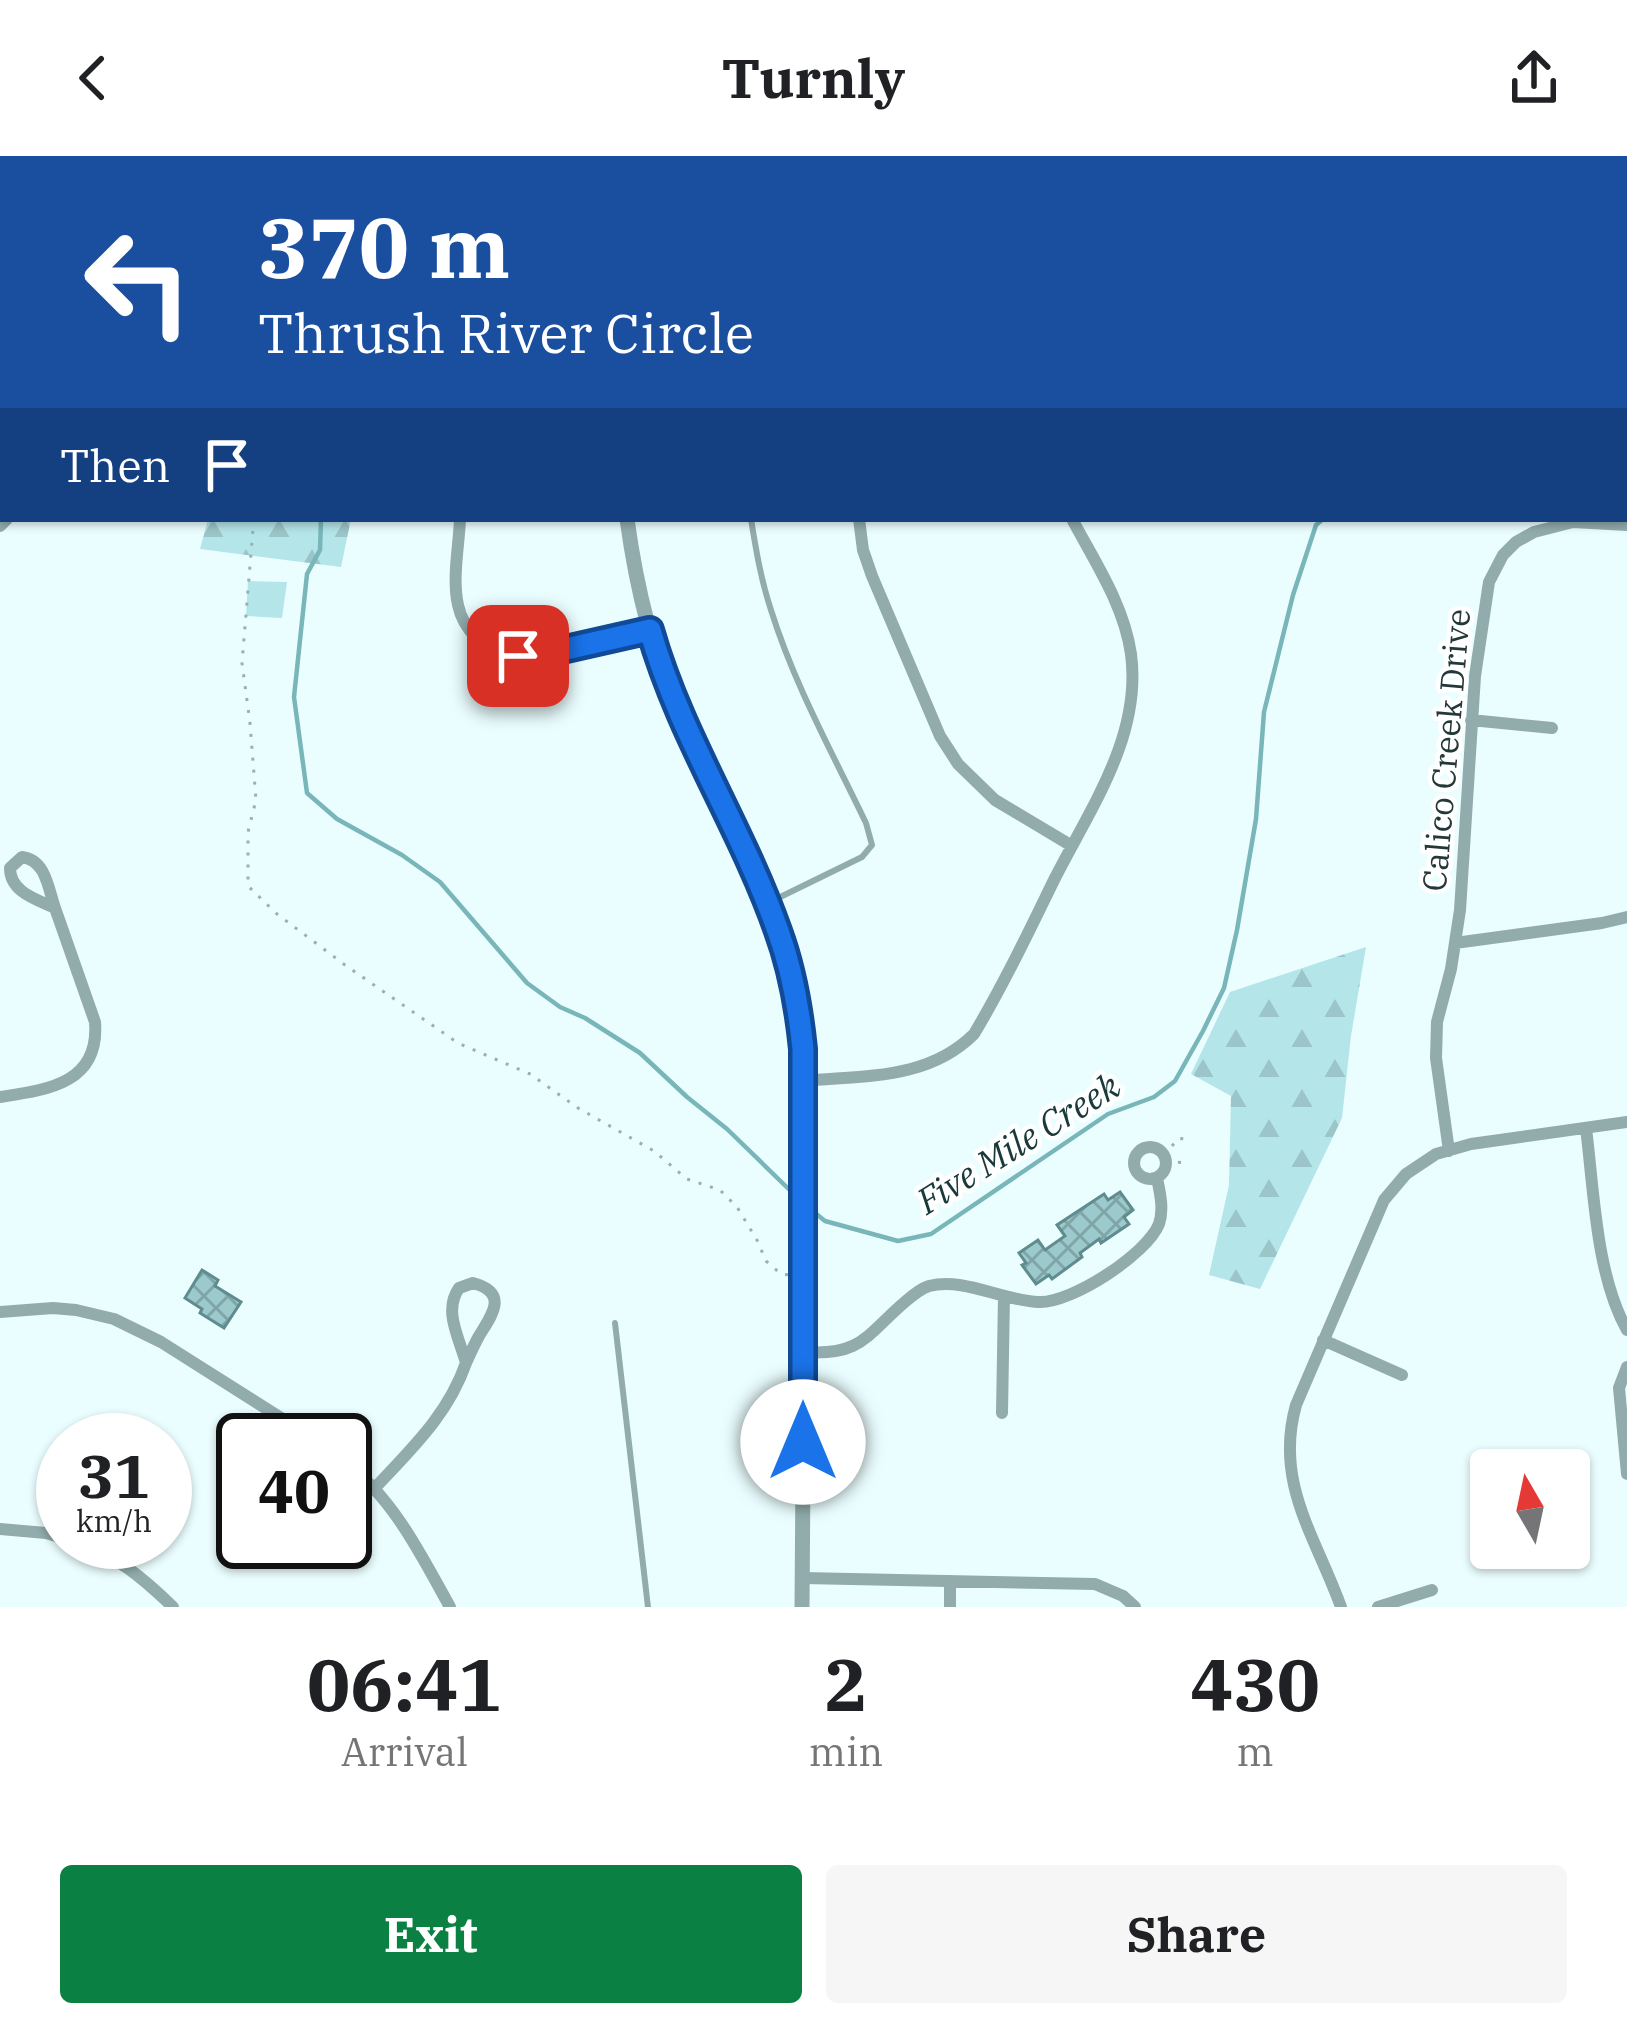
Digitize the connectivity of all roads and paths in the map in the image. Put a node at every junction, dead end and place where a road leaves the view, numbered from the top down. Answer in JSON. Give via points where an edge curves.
{"nodes":[{"id":1,"x":252,"y":522,"type":"edge"},
{"id":2,"x":460,"y":522,"type":"edge"},
{"id":3,"x":627,"y":522,"type":"edge"},
{"id":4,"x":751,"y":522,"type":"edge"},
{"id":5,"x":859,"y":522,"type":"edge"},
{"id":6,"x":1074,"y":522,"type":"edge"},
{"id":7,"x":1586,"y":522,"type":"edge"},
{"id":8,"x":650,"y":630,"type":"junction"},
{"id":9,"x":1471,"y":720,"type":"junction"},
{"id":10,"x":1552,"y":728,"type":"dead end"},
{"id":11,"x":1072,"y":846,"type":"junction"},
{"id":12,"x":767,"y":903,"type":"junction"},
{"id":13,"x":55,"y":908,"type":"dead end"},
{"id":14,"x":1627,"y":917,"type":"edge"},
{"id":15,"x":1455,"y":943,"type":"junction"},
{"id":16,"x":804,"y":1081,"type":"junction"},
{"id":17,"x":0,"y":1097,"type":"edge"},
{"id":18,"x":1627,"y":1122,"type":"edge"},
{"id":19,"x":1586,"y":1128,"type":"junction"},
{"id":20,"x":1192,"y":1141,"type":"dead end"},
{"id":21,"x":1449,"y":1150,"type":"junction"},
{"id":22,"x":1165,"y":1158,"type":"junction"},
{"id":23,"x":1186,"y":1163,"type":"dead end"},
{"id":24,"x":1157,"y":1178,"type":"junction"},
{"id":25,"x":804,"y":1277,"type":"junction"},
{"id":26,"x":1004,"y":1296,"type":"junction"},
{"id":27,"x":0,"y":1312,"type":"edge"},
{"id":28,"x":615,"y":1323,"type":"dead end"},
{"id":29,"x":1627,"y":1330,"type":"edge"},
{"id":30,"x":1323,"y":1340,"type":"junction"},
{"id":31,"x":804,"y":1352,"type":"junction"},
{"id":32,"x":466,"y":1363,"type":"junction"},
{"id":33,"x":1627,"y":1367,"type":"edge"},
{"id":34,"x":1402,"y":1375,"type":"dead end"},
{"id":35,"x":273,"y":1413,"type":"edge"},
{"id":36,"x":1002,"y":1413,"type":"dead end"},
{"id":37,"x":1627,"y":1474,"type":"edge"},
{"id":38,"x":372,"y":1485,"type":"edge"},
{"id":39,"x":375,"y":1488,"type":"junction"},
{"id":40,"x":0,"y":1529,"type":"edge"},
{"id":41,"x":36,"y":1531,"type":"edge"},
{"id":42,"x":129,"y":1569,"type":"edge"},
{"id":43,"x":802,"y":1578,"type":"junction"},
{"id":44,"x":950,"y":1581,"type":"junction"},
{"id":45,"x":1432,"y":1590,"type":"dead end"},
{"id":46,"x":173,"y":1607,"type":"edge"},
{"id":47,"x":450,"y":1607,"type":"edge"},
{"id":48,"x":648,"y":1607,"type":"edge"},
{"id":49,"x":802,"y":1607,"type":"edge"},
{"id":50,"x":950,"y":1607,"type":"edge"},
{"id":51,"x":1135,"y":1607,"type":"edge"},
{"id":52,"x":1341,"y":1607,"type":"edge"},
{"id":53,"x":1378,"y":1607,"type":"edge"}],
"edges":[{"from":1,"to":25,"type":"path","via":[[242,663],[256,800],[248,886],[458,1043],[530,1073],[687,1179],[720,1190],[766,1262]]},
{"from":2,"to":8,"type":"street","via":[[458,607],[490,648],[544,654]]},
{"from":3,"to":8,"type":"street"},
{"from":4,"to":12,"type":"lane","via":[[771,610],[872,845]]},
{"from":5,"to":11,"type":"street","via":[[872,576],[958,764],[995,800]]},
{"from":6,"to":11,"type":"street","via":[[1119,610],[1132,677],[1125,732]]},
{"from":7,"to":9,"type":"street","name":"Calico Creek Drive","via":[[1553,525],[1516,542],[1492,573]]},
{"from":8,"to":12,"type":"street"},
{"from":9,"to":10,"type":"street"},
{"from":9,"to":15,"type":"street","name":"Calico Creek Drive"},
{"from":11,"to":16,"type":"street","via":[[984,1018],[959,1048],[914,1070]]},
{"from":12,"to":16,"type":"street","via":[[800,1012]]},
{"from":13,"to":17,"type":"street","via":[[96,1036],[72,1079]]},
{"from":14,"to":15,"type":"street","name":"Calico Creek Drive"},
{"from":15,"to":21,"type":"street","name":"Calico Creek Drive","via":[[1437,1022]]},
{"from":16,"to":25,"type":"street"},
{"from":18,"to":19,"type":"street"},
{"from":19,"to":21,"type":"street"},
{"from":19,"to":29,"type":"street","via":[[1607,1283]]},
{"from":20,"to":22,"type":"path","via":[[1179,1138]]},
{"from":21,"to":30,"type":"street","via":[[1421,1163],[1384,1199]]},
{"from":22,"to":23,"type":"path"},
{"from":22,"to":24,"type":"street"},
{"from":22,"to":24,"type":"street","via":[[1150,1147],[1134,1159],[1142,1178]]},
{"from":24,"to":26,"type":"street","via":[[1162,1214],[1138,1252],[1056,1301]]},
{"from":25,"to":31,"type":"street"},
{"from":26,"to":31,"type":"street","via":[[928,1286],[859,1345]]},
{"from":26,"to":36,"type":"street"},
{"from":27,"to":35,"type":"street","via":[[53,1308],[114,1319]]},
{"from":28,"to":48,"type":"lane"},
{"from":30,"to":34,"type":"street"},
{"from":30,"to":52,"type":"street","via":[[1292,1420],[1288,1465]]},
{"from":31,"to":43,"type":"street"},
{"from":32,"to":32,"type":"street","via":[[494,1314],[492,1295],[473,1283],[459,1288],[450,1312]]},
{"from":32,"to":39,"type":"street","via":[[438,1419]]},
{"from":33,"to":37,"type":"street","via":[[1619,1388]]},
{"from":38,"to":39,"type":"street"},
{"from":39,"to":47,"type":"street"},
{"from":40,"to":41,"type":"street"},
{"from":42,"to":46,"type":"street"},
{"from":43,"to":44,"type":"street"},
{"from":43,"to":49,"type":"street"},
{"from":44,"to":50,"type":"street"},
{"from":44,"to":51,"type":"street","via":[[1095,1584]]},
{"from":45,"to":53,"type":"street"}]}
